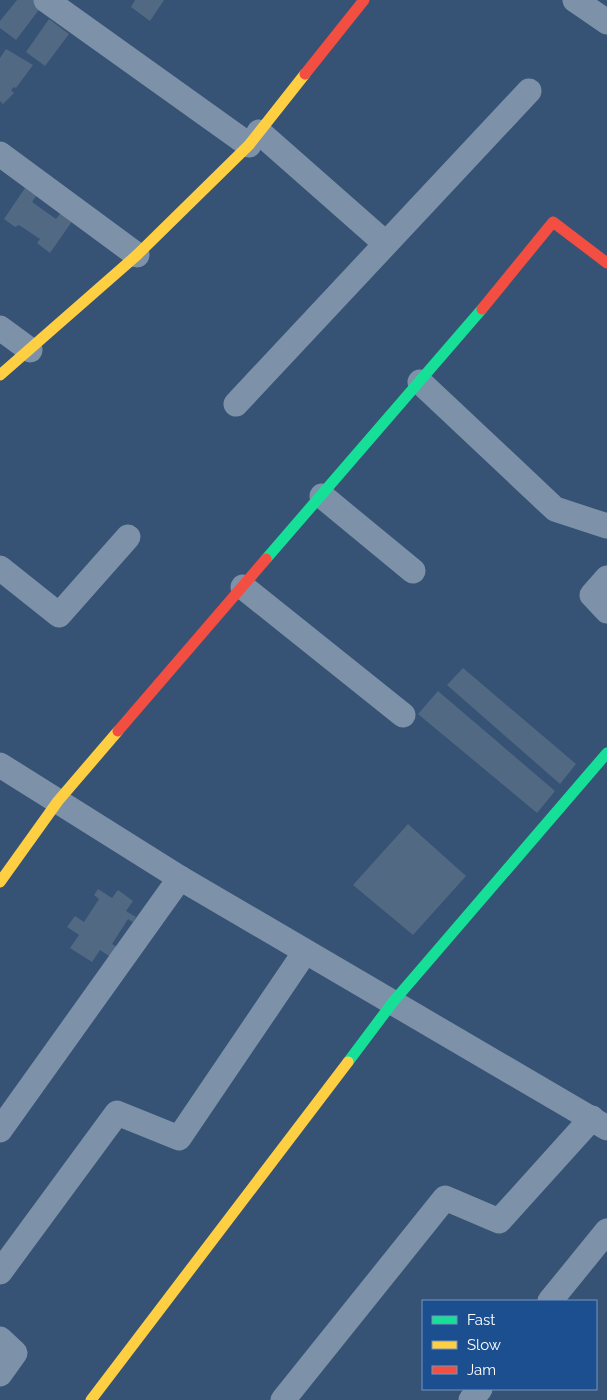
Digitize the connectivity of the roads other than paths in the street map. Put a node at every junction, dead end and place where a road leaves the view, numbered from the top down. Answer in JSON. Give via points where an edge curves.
{"nodes":[{"id":1,"x":46,"y":0,"type":"edge"},
{"id":2,"x":364,"y":0,"type":"edge"},
{"id":3,"x":575,"y":0,"type":"edge"},
{"id":4,"x":607,"y":22,"type":"edge"},
{"id":5,"x":529,"y":91,"type":"dead end"},
{"id":6,"x":254,"y":138,"type":"junction"},
{"id":7,"x":0,"y":154,"type":"edge"},
{"id":8,"x":385,"y":243,"type":"junction"},
{"id":9,"x":137,"y":255,"type":"junction"},
{"id":10,"x":607,"y":264,"type":"edge"},
{"id":11,"x":0,"y":328,"type":"edge"},
{"id":12,"x":30,"y":350,"type":"junction"},
{"id":13,"x":0,"y":375,"type":"edge"},
{"id":14,"x":420,"y":382,"type":"junction"},
{"id":15,"x":236,"y":404,"type":"dead end"},
{"id":16,"x":322,"y":496,"type":"junction"},
{"id":17,"x":607,"y":526,"type":"edge"},
{"id":18,"x":128,"y":537,"type":"dead end"},
{"id":19,"x":0,"y":568,"type":"edge"},
{"id":20,"x":413,"y":571,"type":"dead end"},
{"id":21,"x":607,"y":578,"type":"edge"},
{"id":22,"x":243,"y":587,"type":"junction"},
{"id":23,"x":607,"y":611,"type":"edge"},
{"id":24,"x":403,"y":715,"type":"dead end"},
{"id":25,"x":607,"y":753,"type":"edge"},
{"id":26,"x":0,"y":765,"type":"edge"},
{"id":27,"x":58,"y":801,"type":"junction"},
{"id":28,"x":180,"y":878,"type":"junction"},
{"id":29,"x":0,"y":882,"type":"edge"},
{"id":30,"x":305,"y":952,"type":"junction"},
{"id":31,"x":393,"y":1002,"type":"junction"},
{"id":32,"x":599,"y":1123,"type":"edge"},
{"id":33,"x":0,"y":1130,"type":"edge"},
{"id":34,"x":607,"y":1231,"type":"edge"},
{"id":35,"x":0,"y":1272,"type":"edge"},
{"id":36,"x":551,"y":1300,"type":"edge"},
{"id":37,"x":0,"y":1339,"type":"edge"},
{"id":38,"x":0,"y":1374,"type":"edge"},
{"id":39,"x":479,"y":1390,"type":"edge"},
{"id":40,"x":91,"y":1400,"type":"edge"},
{"id":41,"x":283,"y":1400,"type":"edge"},
{"id":42,"x":471,"y":1400,"type":"edge"}],
"edges":[{"from":1,"to":6,"type":"street"},
{"from":2,"to":6,"type":"street"},
{"from":3,"to":4,"type":"street"},
{"from":5,"to":8,"type":"street"},
{"from":6,"to":8,"type":"street"},
{"from":6,"to":9,"type":"street"},
{"from":7,"to":9,"type":"street"},
{"from":8,"to":15,"type":"street"},
{"from":9,"to":12,"type":"street"},
{"from":10,"to":14,"type":"street","via":[[553,222]]},
{"from":11,"to":12,"type":"street"},
{"from":12,"to":13,"type":"street"},
{"from":14,"to":16,"type":"street"},
{"from":14,"to":17,"type":"street","via":[[555,509]]},
{"from":16,"to":20,"type":"street"},
{"from":16,"to":22,"type":"street"},
{"from":18,"to":19,"type":"street","via":[[59,615]]},
{"from":21,"to":23,"type":"street","via":[[592,596]]},
{"from":22,"to":24,"type":"street"},
{"from":22,"to":27,"type":"street"},
{"from":25,"to":31,"type":"street"},
{"from":26,"to":27,"type":"street"},
{"from":27,"to":28,"type":"street"},
{"from":27,"to":29,"type":"street"},
{"from":28,"to":30,"type":"street"},
{"from":28,"to":33,"type":"street"},
{"from":30,"to":31,"type":"street"},
{"from":30,"to":35,"type":"street","via":[[179,1138],[117,1113]]},
{"from":31,"to":32,"type":"street"},
{"from":31,"to":40,"type":"street"},
{"from":32,"to":41,"type":"street","via":[[499,1221],[445,1198]]},
{"from":34,"to":36,"type":"street"},
{"from":37,"to":38,"type":"street","via":[[16,1354]]},
{"from":39,"to":42,"type":"street"}]}
